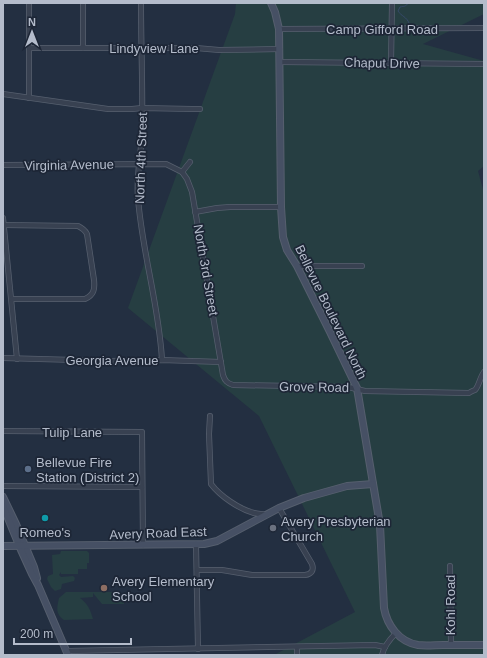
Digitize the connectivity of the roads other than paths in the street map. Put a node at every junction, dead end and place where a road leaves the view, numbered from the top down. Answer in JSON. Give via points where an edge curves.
{"nodes":[{"id":1,"x":29,"y":3,"type":"edge"},
{"id":2,"x":82,"y":3,"type":"edge"},
{"id":3,"x":141,"y":3,"type":"edge"},
{"id":4,"x":270,"y":3,"type":"edge"},
{"id":5,"x":392,"y":3,"type":"edge"},
{"id":6,"x":392,"y":28,"type":"junction"},
{"id":7,"x":484,"y":28,"type":"edge"},
{"id":8,"x":279,"y":29,"type":"junction"},
{"id":9,"x":29,"y":48,"type":"junction"},
{"id":10,"x":83,"y":48,"type":"junction"},
{"id":11,"x":141,"y":48,"type":"junction"},
{"id":12,"x":280,"y":49,"type":"junction"},
{"id":13,"x":280,"y":62,"type":"junction"},
{"id":14,"x":391,"y":63,"type":"junction"},
{"id":15,"x":417,"y":64,"type":"junction"},
{"id":16,"x":484,"y":64,"type":"edge"},
{"id":17,"x":417,"y":69,"type":"dead end"},
{"id":18,"x":3,"y":94,"type":"edge"},
{"id":19,"x":29,"y":98,"type":"junction"},
{"id":20,"x":142,"y":108,"type":"junction"},
{"id":21,"x":200,"y":109,"type":"dead end"},
{"id":22,"x":190,"y":162,"type":"dead end"},
{"id":23,"x":140,"y":164,"type":"junction"},
{"id":24,"x":3,"y":165,"type":"edge"},
{"id":25,"x":182,"y":172,"type":"junction"},
{"id":26,"x":281,"y":206,"type":"junction"},
{"id":27,"x":196,"y":212,"type":"junction"},
{"id":28,"x":3,"y":218,"type":"edge"},
{"id":29,"x":4,"y":225,"type":"edge"},
{"id":30,"x":297,"y":266,"type":"junction"},
{"id":31,"x":362,"y":266,"type":"dead end"},
{"id":32,"x":12,"y":299,"type":"junction"},
{"id":33,"x":3,"y":358,"type":"edge"},
{"id":34,"x":17,"y":359,"type":"junction"},
{"id":35,"x":162,"y":360,"type":"junction"},
{"id":36,"x":221,"y":362,"type":"junction"},
{"id":37,"x":484,"y":372,"type":"edge"},
{"id":38,"x":227,"y":382,"type":"joint"},
{"id":39,"x":357,"y":388,"type":"junction"},
{"id":40,"x":210,"y":416,"type":"dead end"},
{"id":41,"x":3,"y":431,"type":"edge"},
{"id":42,"x":373,"y":484,"type":"junction"},
{"id":43,"x":3,"y":486,"type":"edge"},
{"id":44,"x":142,"y":487,"type":"junction"},
{"id":45,"x":3,"y":497,"type":"edge"},
{"id":46,"x":3,"y":506,"type":"edge"},
{"id":47,"x":279,"y":508,"type":"junction"},
{"id":48,"x":267,"y":515,"type":"junction"},
{"id":49,"x":196,"y":544,"type":"junction"},
{"id":50,"x":143,"y":545,"type":"junction"},
{"id":51,"x":3,"y":546,"type":"edge"},
{"id":52,"x":22,"y":546,"type":"junction"},
{"id":53,"x":450,"y":566,"type":"dead end"},
{"id":54,"x":197,"y":570,"type":"junction"},
{"id":55,"x":396,"y":633,"type":"junction"},
{"id":56,"x":451,"y":645,"type":"junction"},
{"id":57,"x":484,"y":645,"type":"edge"},
{"id":58,"x":296,"y":647,"type":"junction"},
{"id":59,"x":385,"y":647,"type":"junction"},
{"id":60,"x":238,"y":648,"type":"junction"},
{"id":61,"x":198,"y":649,"type":"junction"},
{"id":62,"x":153,"y":650,"type":"junction"},
{"id":63,"x":67,"y":653,"type":"edge"},
{"id":64,"x":155,"y":655,"type":"edge"},
{"id":65,"x":238,"y":655,"type":"edge"},
{"id":66,"x":297,"y":655,"type":"edge"},
{"id":67,"x":382,"y":655,"type":"edge"}],
"edges":[{"from":1,"to":9,"type":"street"},
{"from":2,"to":10,"type":"street"},
{"from":3,"to":11,"type":"street","name":"North 4th Street"},
{"from":4,"to":8,"type":"main road","name":"Bellevue Boulevard North","via":[[276,12]]},
{"from":5,"to":6,"type":"street"},
{"from":6,"to":7,"type":"street","name":"Camp Gifford Road"},
{"from":6,"to":8,"type":"street","name":"Camp Gifford Road"},
{"from":6,"to":14,"type":"street"},
{"from":8,"to":12,"type":"main road","name":"Bellevue Boulevard North"},
{"from":9,"to":10,"type":"street","name":"Lindyview Lane"},
{"from":9,"to":19,"type":"street"},
{"from":10,"to":11,"type":"street","name":"Lindyview Lane"},
{"from":11,"to":12,"type":"street","name":"Lindyview Lane"},
{"from":11,"to":20,"type":"street","name":"North 4th Street"},
{"from":12,"to":13,"type":"main road","name":"Bellevue Boulevard North"},
{"from":13,"to":14,"type":"street","name":"Chaput Drive"},
{"from":13,"to":26,"type":"main road","name":"Bellevue Boulevard North"},
{"from":14,"to":15,"type":"street","name":"Chaput Drive"},
{"from":15,"to":16,"type":"street","name":"Chaput Drive"},
{"from":15,"to":17,"type":"street"},
{"from":18,"to":19,"type":"street"},
{"from":19,"to":20,"type":"street","via":[[108,108]]},
{"from":20,"to":21,"type":"street"},
{"from":20,"to":23,"type":"street","name":"North 4th Street"},
{"from":22,"to":25,"type":"street"},
{"from":23,"to":24,"type":"street","name":"Virginia Avenue"},
{"from":23,"to":25,"type":"street","name":"Virginia Avenue","via":[[166,164]]},
{"from":23,"to":35,"type":"street","name":"North 4th Street","via":[[138,197]]},
{"from":25,"to":27,"type":"street","name":"North 3rd Street","via":[[192,192]]},
{"from":26,"to":27,"type":"street","via":[[230,207]]},
{"from":26,"to":30,"type":"main road","name":"Bellevue Boulevard North","via":[[283,237],[287,250]]},
{"from":27,"to":36,"type":"street","name":"North 3rd Street"},
{"from":28,"to":29,"type":"street"},
{"from":29,"to":32,"type":"street"},
{"from":29,"to":32,"type":"street","via":[[78,226],[88,234],[94,285],[90,297],[85,299]]},
{"from":30,"to":31,"type":"street"},
{"from":30,"to":39,"type":"main road","name":"Bellevue Boulevard North"},
{"from":32,"to":34,"type":"street"},
{"from":33,"to":34,"type":"street","name":"Georgia Avenue"},
{"from":34,"to":35,"type":"street","name":"Georgia Avenue"},
{"from":35,"to":36,"type":"street","name":"Georgia Avenue"},
{"from":36,"to":38,"type":"street","name":"North 3rd Street","via":[[224,379]]},
{"from":37,"to":39,"type":"street","name":"Grove Road","via":[[478,386],[469,393],[365,391]]},
{"from":38,"to":39,"type":"street","name":"Grove Road","via":[[233,385]]},
{"from":39,"to":42,"type":"main road","name":"Bellevue Boulevard North"},
{"from":40,"to":48,"type":"street","via":[[211,484],[238,506]]},
{"from":41,"to":44,"type":"street","name":"Tulip Lane","via":[[142,432]]},
{"from":42,"to":47,"type":"main road","name":"Avery Road East","via":[[338,488]]},
{"from":42,"to":55,"type":"main road","name":"Bellevue Boulevard North","via":[[380,525],[385,616]]},
{"from":43,"to":44,"type":"street"},
{"from":44,"to":50,"type":"street"},
{"from":45,"to":52,"type":"main road"},
{"from":46,"to":52,"type":"main road"},
{"from":47,"to":48,"type":"main road","name":"Avery Road East"},
{"from":47,"to":54,"type":"street","via":[[312,564],[312,572],[305,575],[252,575],[222,570]]},
{"from":48,"to":49,"type":"main road","name":"Avery Road East","via":[[217,541]]},
{"from":49,"to":50,"type":"main road","name":"Avery Road East"},
{"from":49,"to":54,"type":"street"},
{"from":50,"to":52,"type":"main road","name":"Avery Road East"},
{"from":51,"to":52,"type":"main road","name":"Avery Road East"},
{"from":52,"to":63,"type":"main road","via":[[34,567],[38,585]]},
{"from":53,"to":56,"type":"street","name":"Kohl Road"},
{"from":54,"to":61,"type":"street"},
{"from":55,"to":56,"type":"main road","name":"Bellevue Boulevard North","via":[[417,645]]},
{"from":55,"to":59,"type":"street"},
{"from":56,"to":57,"type":"main road","name":"Bellevue Boulevard North"},
{"from":58,"to":59,"type":"street"},
{"from":58,"to":60,"type":"street"},
{"from":58,"to":66,"type":"street"},
{"from":59,"to":67,"type":"street"},
{"from":60,"to":61,"type":"street"},
{"from":60,"to":65,"type":"street"},
{"from":61,"to":62,"type":"street"},
{"from":62,"to":63,"type":"street"},
{"from":62,"to":64,"type":"street"}]}
